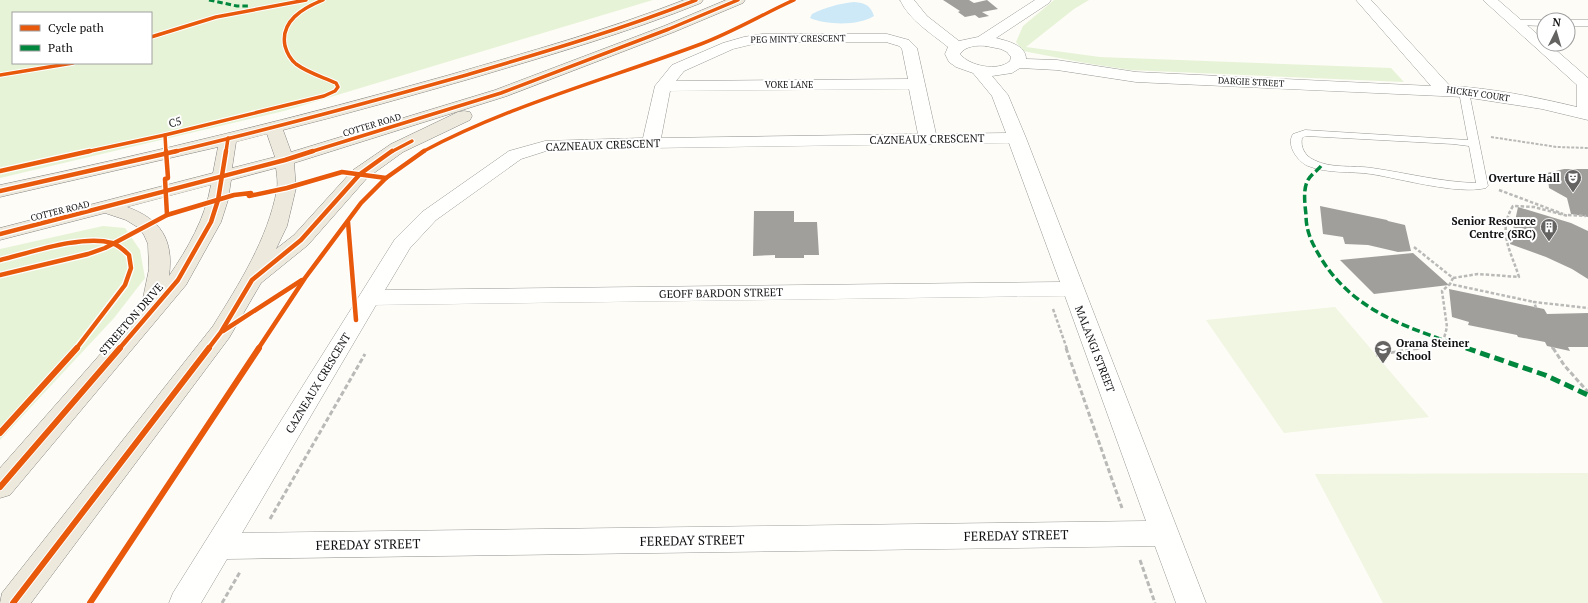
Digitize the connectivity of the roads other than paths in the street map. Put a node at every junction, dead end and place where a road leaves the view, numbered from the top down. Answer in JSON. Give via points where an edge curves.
{"nodes":[{"id":1,"x":696,"y":0,"type":"edge"},
{"id":2,"x":738,"y":0,"type":"edge"},
{"id":3,"x":907,"y":0,"type":"edge"},
{"id":4,"x":1044,"y":0,"type":"edge"},
{"id":5,"x":1363,"y":0,"type":"edge"},
{"id":6,"x":1490,"y":0,"type":"edge"},
{"id":7,"x":1016,"y":19,"type":"junction"},
{"id":8,"x":1516,"y":23,"type":"junction"},
{"id":9,"x":1536,"y":23,"type":"edge"},
{"id":10,"x":1576,"y":23,"type":"edge"},
{"id":11,"x":1588,"y":23,"type":"edge"},
{"id":12,"x":942,"y":34,"type":"junction"},
{"id":13,"x":978,"y":41,"type":"junction"},
{"id":14,"x":957,"y":47,"type":"junction"},
{"id":15,"x":1012,"y":59,"type":"junction"},
{"id":16,"x":979,"y":70,"type":"junction"},
{"id":17,"x":916,"y":84,"type":"junction"},
{"id":18,"x":663,"y":86,"type":"junction"},
{"id":19,"x":1445,"y":91,"type":"junction"},
{"id":20,"x":1464,"y":92,"type":"junction"},
{"id":21,"x":501,"y":93,"type":"junction"},
{"id":22,"x":1000,"y":95,"type":"junction"},
{"id":23,"x":1586,"y":114,"type":"edge"},
{"id":24,"x":273,"y":126,"type":"junction"},
{"id":25,"x":228,"y":138,"type":"junction"},
{"id":26,"x":1017,"y":138,"type":"junction"},
{"id":27,"x":1473,"y":138,"type":"junction"},
{"id":28,"x":928,"y":139,"type":"junction"},
{"id":29,"x":651,"y":143,"type":"junction"},
{"id":30,"x":286,"y":160,"type":"junction"},
{"id":31,"x":222,"y":176,"type":"junction"},
{"id":32,"x":0,"y":191,"type":"edge"},
{"id":33,"x":107,"y":207,"type":"junction"},
{"id":34,"x":0,"y":234,"type":"edge"},
{"id":35,"x":252,"y":280,"type":"junction"},
{"id":36,"x":1073,"y":288,"type":"junction"},
{"id":37,"x":370,"y":298,"type":"junction"},
{"id":38,"x":152,"y":309,"type":"junction"},
{"id":39,"x":0,"y":487,"type":"edge"},
{"id":40,"x":1165,"y":533,"type":"junction"},
{"id":41,"x":219,"y":546,"type":"junction"},
{"id":42,"x":13,"y":603,"type":"edge"},
{"id":43,"x":184,"y":603,"type":"edge"},
{"id":44,"x":1191,"y":603,"type":"edge"}],
"edges":[{"from":1,"to":24,"type":"main road","name":"COTTER ROAD","via":[[561,47],[398,95]]},
{"from":2,"to":21,"type":"main road","name":"COTTER ROAD","via":[[704,16]]},
{"from":3,"to":12,"type":"street","via":[[925,22]]},
{"from":4,"to":7,"type":"street"},
{"from":5,"to":19,"type":"street","name":"HICKEY COURT"},
{"from":6,"to":8,"type":"street","name":"HICKEY COURT"},
{"from":7,"to":13,"type":"street"},
{"from":7,"to":15,"type":"street"},
{"from":8,"to":9,"type":"lane"},
{"from":8,"to":23,"type":"street","name":"HICKEY COURT","via":[[1585,84]]},
{"from":10,"to":11,"type":"lane"},
{"from":12,"to":13,"type":"street"},
{"from":12,"to":14,"type":"street"},
{"from":13,"to":14,"type":"street"},
{"from":13,"to":15,"type":"street","via":[[993,42]]},
{"from":14,"to":16,"type":"street","via":[[954,51],[956,60]]},
{"from":15,"to":16,"type":"street"},
{"from":15,"to":19,"type":"street","name":"DARGIE STREET","via":[[1136,77]]},
{"from":15,"to":22,"type":"street"},
{"from":16,"to":22,"type":"street","name":"MALANGI STREET"},
{"from":17,"to":18,"type":"street","name":"VOKE LANE"},
{"from":17,"to":18,"type":"street","name":"PEG MINTY CRESCENT","via":[[909,48],[904,43],[888,38],[762,38],[744,40],[678,68]]},
{"from":17,"to":28,"type":"street","name":"PEG MINTY CRESCENT"},
{"from":18,"to":29,"type":"street","name":"PEG MINTY CRESCENT"},
{"from":19,"to":20,"type":"street","name":"HICKEY COURT"},
{"from":20,"to":23,"type":"street","name":"HICKEY COURT","via":[[1542,104]]},
{"from":20,"to":27,"type":"lane"},
{"from":21,"to":30,"type":"main road","name":"COTTER ROAD"},
{"from":21,"to":35,"type":"main road","via":[[487,106],[397,148],[360,174],[301,240]]},
{"from":22,"to":26,"type":"street","name":"MALANGI STREET"},
{"from":24,"to":25,"type":"main road","name":"COTTER ROAD"},
{"from":24,"to":30,"type":"main road"},
{"from":25,"to":31,"type":"main road","name":"STREETON DRIVE"},
{"from":25,"to":32,"type":"main road","name":"COTTER ROAD"},
{"from":26,"to":28,"type":"street","name":"CAZNEAUX CRESCENT"},
{"from":26,"to":36,"type":"street","name":"MALANGI STREET"},
{"from":27,"to":27,"type":"lane","via":[[1452,141],[1305,133],[1297,136],[1295,142],[1304,158],[1321,166],[1466,187],[1482,186]]},
{"from":28,"to":29,"type":"street","name":"CAZNEAUX CRESCENT"},
{"from":29,"to":37,"type":"street","name":"CAZNEAUX CRESCENT","via":[[545,146],[514,155],[429,216],[402,244]]},
{"from":30,"to":31,"type":"main road","name":"COTTER ROAD"},
{"from":30,"to":35,"type":"main road","via":[[287,188],[277,226]]},
{"from":31,"to":33,"type":"main road","name":"COTTER ROAD"},
{"from":31,"to":38,"type":"main road","name":"STREETON DRIVE","via":[[211,222],[178,280]]},
{"from":33,"to":34,"type":"main road","name":"COTTER ROAD"},
{"from":33,"to":38,"type":"main road","via":[[134,217],[147,225],[155,236],[160,248],[161,268]]},
{"from":35,"to":42,"type":"main road","via":[[221,332]]},
{"from":36,"to":37,"type":"street","name":"GEOFF BARDON STREET"},
{"from":36,"to":40,"type":"street","name":"MALANGI STREET"},
{"from":37,"to":41,"type":"street","name":"CAZNEAUX CRESCENT"},
{"from":38,"to":39,"type":"main road","name":"STREETON DRIVE"},
{"from":40,"to":41,"type":"street","name":"FEREDAY STREET"},
{"from":40,"to":44,"type":"street","name":"MALANGI STREET"},
{"from":41,"to":43,"type":"street","name":"CAZNEAUX CRESCENT"}]}
